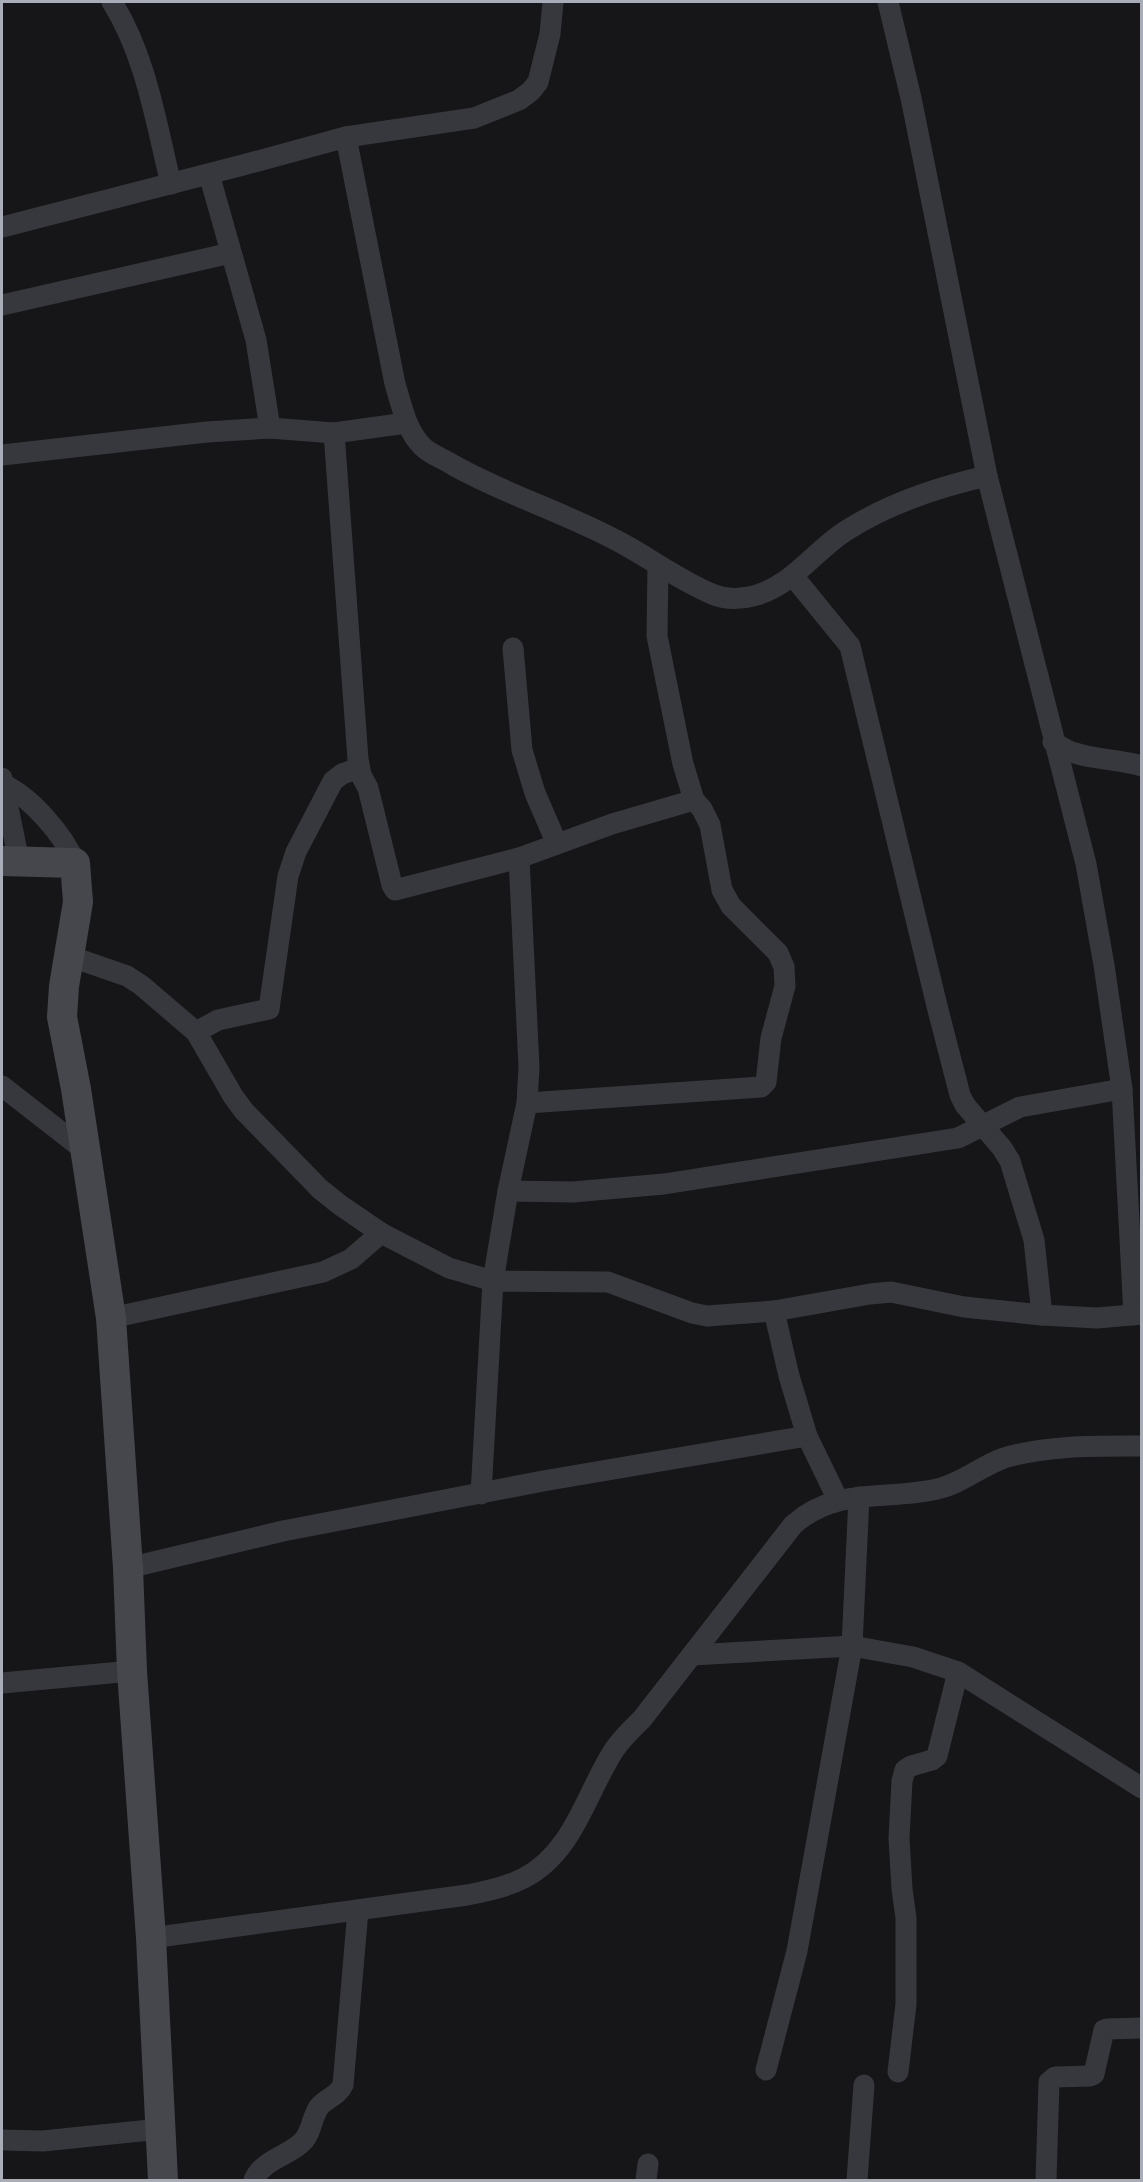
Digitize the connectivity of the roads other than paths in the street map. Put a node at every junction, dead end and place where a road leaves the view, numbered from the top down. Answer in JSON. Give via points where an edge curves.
{"nodes":[{"id":1,"x":112,"y":2,"type":"edge"},
{"id":2,"x":553,"y":2,"type":"edge"},
{"id":3,"x":888,"y":2,"type":"edge"},
{"id":4,"x":346,"y":137,"type":"junction"},
{"id":5,"x":209,"y":174,"type":"junction"},
{"id":6,"x":171,"y":184,"type":"junction"},
{"id":7,"x":2,"y":227,"type":"edge"},
{"id":8,"x":231,"y":252,"type":"junction"},
{"id":9,"x":2,"y":305,"type":"edge"},
{"id":10,"x":406,"y":423,"type":"junction"},
{"id":11,"x":270,"y":428,"type":"junction"},
{"id":12,"x":334,"y":432,"type":"junction"},
{"id":13,"x":2,"y":455,"type":"edge"},
{"id":14,"x":987,"y":476,"type":"junction"},
{"id":15,"x":658,"y":566,"type":"junction"},
{"id":16,"x":794,"y":576,"type":"junction"},
{"id":17,"x":513,"y":648,"type":"dead end"},
{"id":18,"x":1053,"y":742,"type":"junction"},
{"id":19,"x":1142,"y":766,"type":"edge"},
{"id":20,"x":359,"y":768,"type":"junction"},
{"id":21,"x":2,"y":781,"type":"edge"},
{"id":22,"x":694,"y":800,"type":"junction"},
{"id":23,"x":557,"y":844,"type":"junction"},
{"id":24,"x":519,"y":858,"type":"junction"},
{"id":25,"x":10,"y":861,"type":"edge"},
{"id":26,"x":75,"y":863,"type":"junction"},
{"id":27,"x":69,"y":956,"type":"junction"},
{"id":28,"x":196,"y":1032,"type":"junction"},
{"id":29,"x":2,"y":1086,"type":"edge"},
{"id":30,"x":1122,"y":1089,"type":"junction"},
{"id":31,"x":527,"y":1103,"type":"junction"},
{"id":32,"x":982,"y":1127,"type":"junction"},
{"id":33,"x":84,"y":1150,"type":"junction"},
{"id":34,"x":508,"y":1191,"type":"junction"},
{"id":35,"x":381,"y":1233,"type":"junction"},
{"id":36,"x":493,"y":1281,"type":"junction"},
{"id":37,"x":774,"y":1311,"type":"junction"},
{"id":38,"x":1138,"y":1314,"type":"edge"},
{"id":39,"x":1042,"y":1316,"type":"junction"},
{"id":40,"x":111,"y":1318,"type":"junction"},
{"id":41,"x":807,"y":1436,"type":"junction"},
{"id":42,"x":1142,"y":1446,"type":"edge"},
{"id":43,"x":481,"y":1494,"type":"junction"},
{"id":44,"x":859,"y":1497,"type":"junction"},
{"id":45,"x":838,"y":1500,"type":"junction"},
{"id":46,"x":128,"y":1568,"type":"junction"},
{"id":47,"x":852,"y":1646,"type":"junction"},
{"id":48,"x":692,"y":1655,"type":"junction"},
{"id":49,"x":132,"y":1671,"type":"junction"},
{"id":50,"x":958,"y":1672,"type":"junction"},
{"id":51,"x":2,"y":1683,"type":"edge"},
{"id":52,"x":1142,"y":1788,"type":"edge"},
{"id":53,"x":358,"y":1910,"type":"junction"},
{"id":54,"x":152,"y":1938,"type":"junction"},
{"id":55,"x":1142,"y":2028,"type":"edge"},
{"id":56,"x":766,"y":2070,"type":"dead end"},
{"id":57,"x":898,"y":2072,"type":"dead end"},
{"id":58,"x":864,"y":2085,"type":"dead end"},
{"id":59,"x":160,"y":2129,"type":"junction"},
{"id":60,"x":2,"y":2140,"type":"edge"},
{"id":61,"x":163,"y":2181,"type":"edge"},
{"id":62,"x":254,"y":2181,"type":"edge"},
{"id":63,"x":857,"y":2181,"type":"edge"},
{"id":64,"x":1046,"y":2181,"type":"edge"}],
"edges":[{"from":1,"to":6,"type":"street","via":[[144,72]]},
{"from":2,"to":4,"type":"street","via":[[538,82],[519,100],[474,118]]},
{"from":3,"to":14,"type":"street"},
{"from":4,"to":5,"type":"street"},
{"from":4,"to":10,"type":"street"},
{"from":5,"to":6,"type":"street"},
{"from":5,"to":8,"type":"street"},
{"from":6,"to":7,"type":"street"},
{"from":8,"to":9,"type":"street"},
{"from":8,"to":11,"type":"street","via":[[256,340]]},
{"from":10,"to":12,"type":"street"},
{"from":10,"to":15,"type":"street","via":[[422,447],[479,480],[625,545]]},
{"from":11,"to":12,"type":"street"},
{"from":11,"to":13,"type":"street"},
{"from":12,"to":20,"type":"street"},
{"from":14,"to":16,"type":"street","via":[[903,501],[843,532]]},
{"from":14,"to":18,"type":"street"},
{"from":15,"to":16,"type":"street","via":[[714,595],[739,598],[758,594]]},
{"from":15,"to":22,"type":"street","via":[[657,636]]},
{"from":16,"to":32,"type":"street","via":[[850,646],[960,1095]]},
{"from":17,"to":23,"type":"street","via":[[524,757]]},
{"from":18,"to":19,"type":"street","via":[[1081,755]]},
{"from":18,"to":30,"type":"street","via":[[1086,864]]},
{"from":20,"to":24,"type":"street","via":[[395,890]]},
{"from":20,"to":28,"type":"street","via":[[333,781],[296,852],[284,892],[269,1009],[218,1020]]},
{"from":21,"to":25,"type":"street"},
{"from":21,"to":26,"type":"street","via":[[35,808],[69,848]]},
{"from":22,"to":23,"type":"street"},
{"from":22,"to":31,"type":"street","via":[[710,825],[726,898],[778,953],[784,967],[785,986],[771,1038],[766,1082],[761,1087]]},
{"from":23,"to":24,"type":"street"},
{"from":24,"to":31,"type":"street","via":[[529,1032]]},
{"from":25,"to":26,"type":"street"},
{"from":26,"to":27,"type":"street","via":[[78,902]]},
{"from":27,"to":28,"type":"street","via":[[127,976]]},
{"from":27,"to":33,"type":"street","via":[[62,1017]]},
{"from":28,"to":35,"type":"street","via":[[244,1111],[320,1188]]},
{"from":29,"to":33,"type":"street"},
{"from":30,"to":32,"type":"street","via":[[1020,1107]]},
{"from":30,"to":38,"type":"street"},
{"from":31,"to":34,"type":"street"},
{"from":32,"to":34,"type":"street","via":[[958,1138],[729,1175],[573,1192]]},
{"from":32,"to":39,"type":"street","via":[[1005,1153],[1013,1173],[1036,1248]]},
{"from":33,"to":40,"type":"street"},
{"from":34,"to":36,"type":"street"},
{"from":35,"to":36,"type":"street","via":[[449,1268]]},
{"from":35,"to":40,"type":"street","via":[[351,1259],[322,1272]]},
{"from":36,"to":37,"type":"street","via":[[598,1280],[700,1315]]},
{"from":36,"to":43,"type":"street"},
{"from":37,"to":39,"type":"street","via":[[891,1292],[964,1307]]},
{"from":37,"to":41,"type":"street"},
{"from":38,"to":39,"type":"street","via":[[1097,1318]]},
{"from":40,"to":46,"type":"street"},
{"from":41,"to":43,"type":"street"},
{"from":41,"to":45,"type":"street"},
{"from":42,"to":44,"type":"street","via":[[1052,1449],[1005,1458],[942,1488]]},
{"from":43,"to":46,"type":"street","via":[[283,1532]]},
{"from":44,"to":45,"type":"street"},
{"from":44,"to":47,"type":"street"},
{"from":45,"to":48,"type":"street","via":[[807,1513],[793,1525]]},
{"from":46,"to":49,"type":"street"},
{"from":47,"to":48,"type":"street"},
{"from":47,"to":50,"type":"street","via":[[913,1657]]},
{"from":47,"to":56,"type":"street","via":[[797,1952]]},
{"from":48,"to":53,"type":"street","via":[[613,1751],[570,1834],[548,1860],[526,1877],[467,1896]]},
{"from":49,"to":51,"type":"street"},
{"from":49,"to":54,"type":"street"},
{"from":50,"to":52,"type":"street"},
{"from":50,"to":57,"type":"street","via":[[937,1756],[905,1770],[902,1781],[899,1838],[906,1917],[906,2004]]},
{"from":53,"to":54,"type":"street"},
{"from":53,"to":62,"type":"street","via":[[343,2085],[317,2109],[301,2144],[261,2168]]},
{"from":54,"to":59,"type":"street"},
{"from":55,"to":64,"type":"street","via":[[1104,2030],[1094,2074],[1049,2082]]},
{"from":58,"to":63,"type":"street"},
{"from":59,"to":60,"type":"street"},
{"from":59,"to":61,"type":"street"}]}
